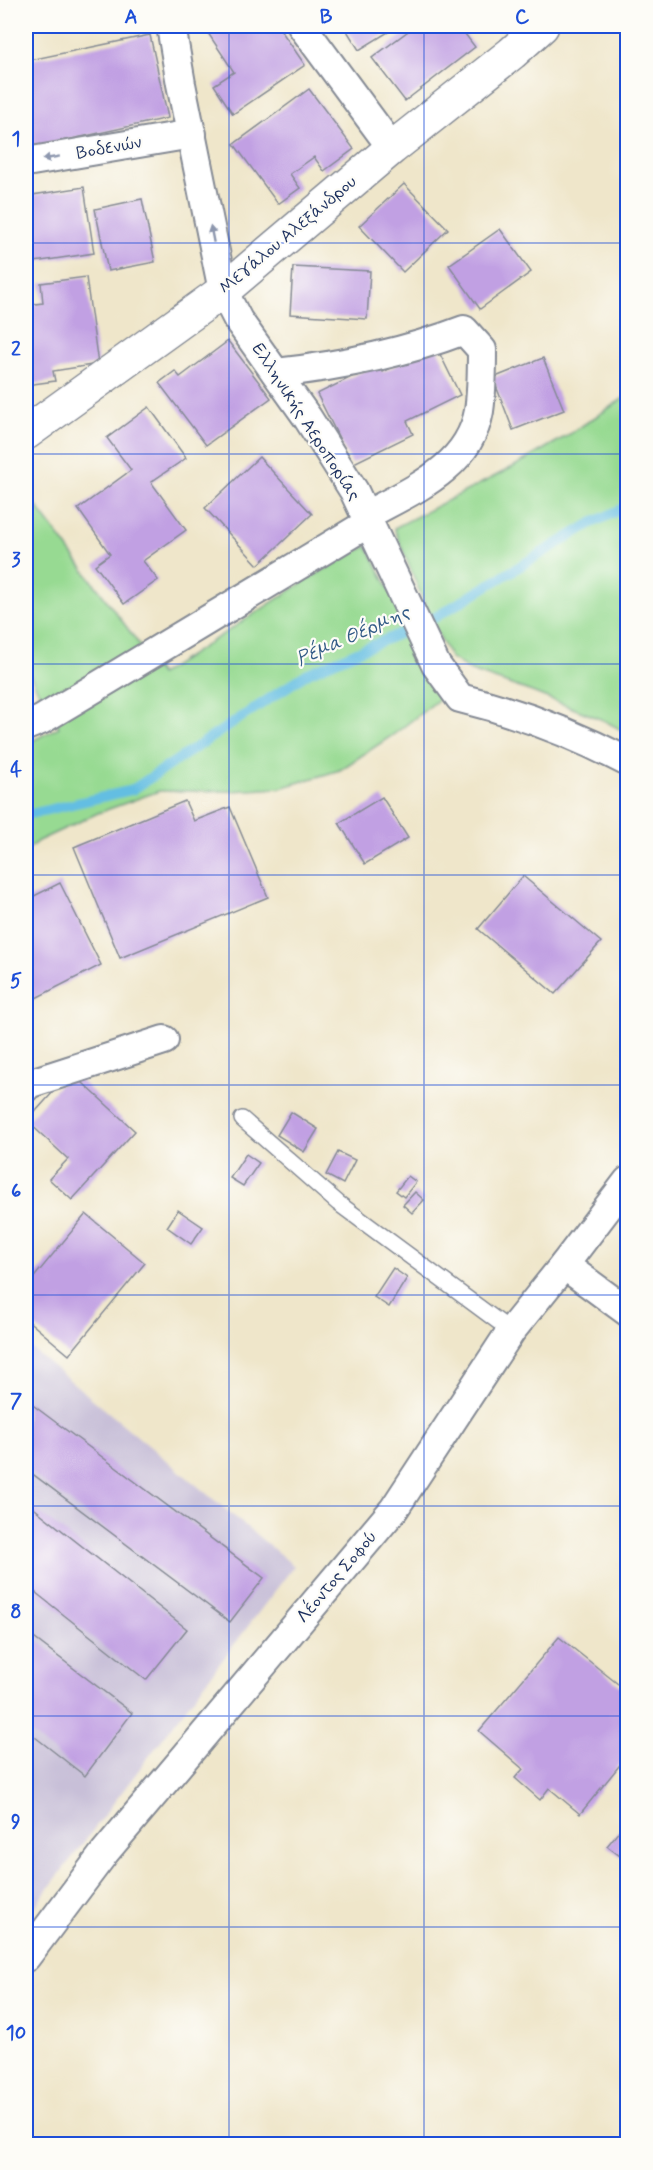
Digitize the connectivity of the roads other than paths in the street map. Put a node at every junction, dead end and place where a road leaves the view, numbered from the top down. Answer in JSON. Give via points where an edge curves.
{"nodes":[{"id":1,"x":171,"y":26,"type":"edge"},
{"id":2,"x":302,"y":26,"type":"edge"},
{"id":3,"x":542,"y":26,"type":"edge"},
{"id":4,"x":192,"y":134,"type":"junction"},
{"id":5,"x":392,"y":148,"type":"junction"},
{"id":6,"x":26,"y":162,"type":"edge"},
{"id":7,"x":224,"y":291,"type":"junction"},
{"id":8,"x":276,"y":373,"type":"junction"},
{"id":9,"x":26,"y":433,"type":"edge"},
{"id":10,"x":368,"y":519,"type":"junction"},
{"id":11,"x":26,"y":726,"type":"edge"},
{"id":12,"x":627,"y":762,"type":"edge"},
{"id":13,"x":164,"y":1040,"type":"dead end"},
{"id":14,"x":26,"y":1087,"type":"edge"},
{"id":15,"x":242,"y":1119,"type":"dead end"},
{"id":16,"x":627,"y":1181,"type":"edge"},
{"id":17,"x":564,"y":1265,"type":"junction"},
{"id":18,"x":627,"y":1312,"type":"edge"},
{"id":19,"x":511,"y":1331,"type":"junction"},
{"id":20,"x":26,"y":1957,"type":"edge"}],
"edges":[{"from":1,"to":4,"type":"street","name":"Ελληνικής Αεροπορίας"},
{"from":2,"to":5,"type":"street"},
{"from":3,"to":5,"type":"street","name":"Μεγάλου Αλεξάνδρου"},
{"from":4,"to":6,"type":"street","name":"Βοδενών","one_way":true},
{"from":7,"to":4,"type":"street","name":"Ελληνικής Αεροπορίας","one_way":true},
{"from":5,"to":7,"type":"street","name":"Μεγάλου Αλεξάνδρου"},
{"from":7,"to":8,"type":"street","name":"Ελληνικής Αεροπορίας","via":[[238,320]]},
{"from":7,"to":9,"type":"street","name":"Μεγάλου Αλεξάνδρου"},
{"from":8,"to":10,"type":"street","name":"Ελληνικής Αεροπορίας","via":[[341,469]]},
{"from":8,"to":10,"type":"street","via":[[331,367],[433,342],[464,330],[482,350],[476,421],[457,457],[427,482]]},
{"from":10,"to":11,"type":"street"},
{"from":10,"to":12,"type":"street","name":"Ελληνικής Αεροπορίας","via":[[436,664],[460,698],[499,707],[586,740]]},
{"from":13,"to":14,"type":"street"},
{"from":15,"to":19,"type":"lane","via":[[338,1203]]},
{"from":16,"to":17,"type":"street","name":"Λέοντος Σοφού"},
{"from":17,"to":18,"type":"street"},
{"from":17,"to":19,"type":"street","name":"Λέοντος Σοφού"},
{"from":19,"to":20,"type":"street","name":"Λέοντος Σοφού","via":[[394,1509],[105,1852]]}]}
